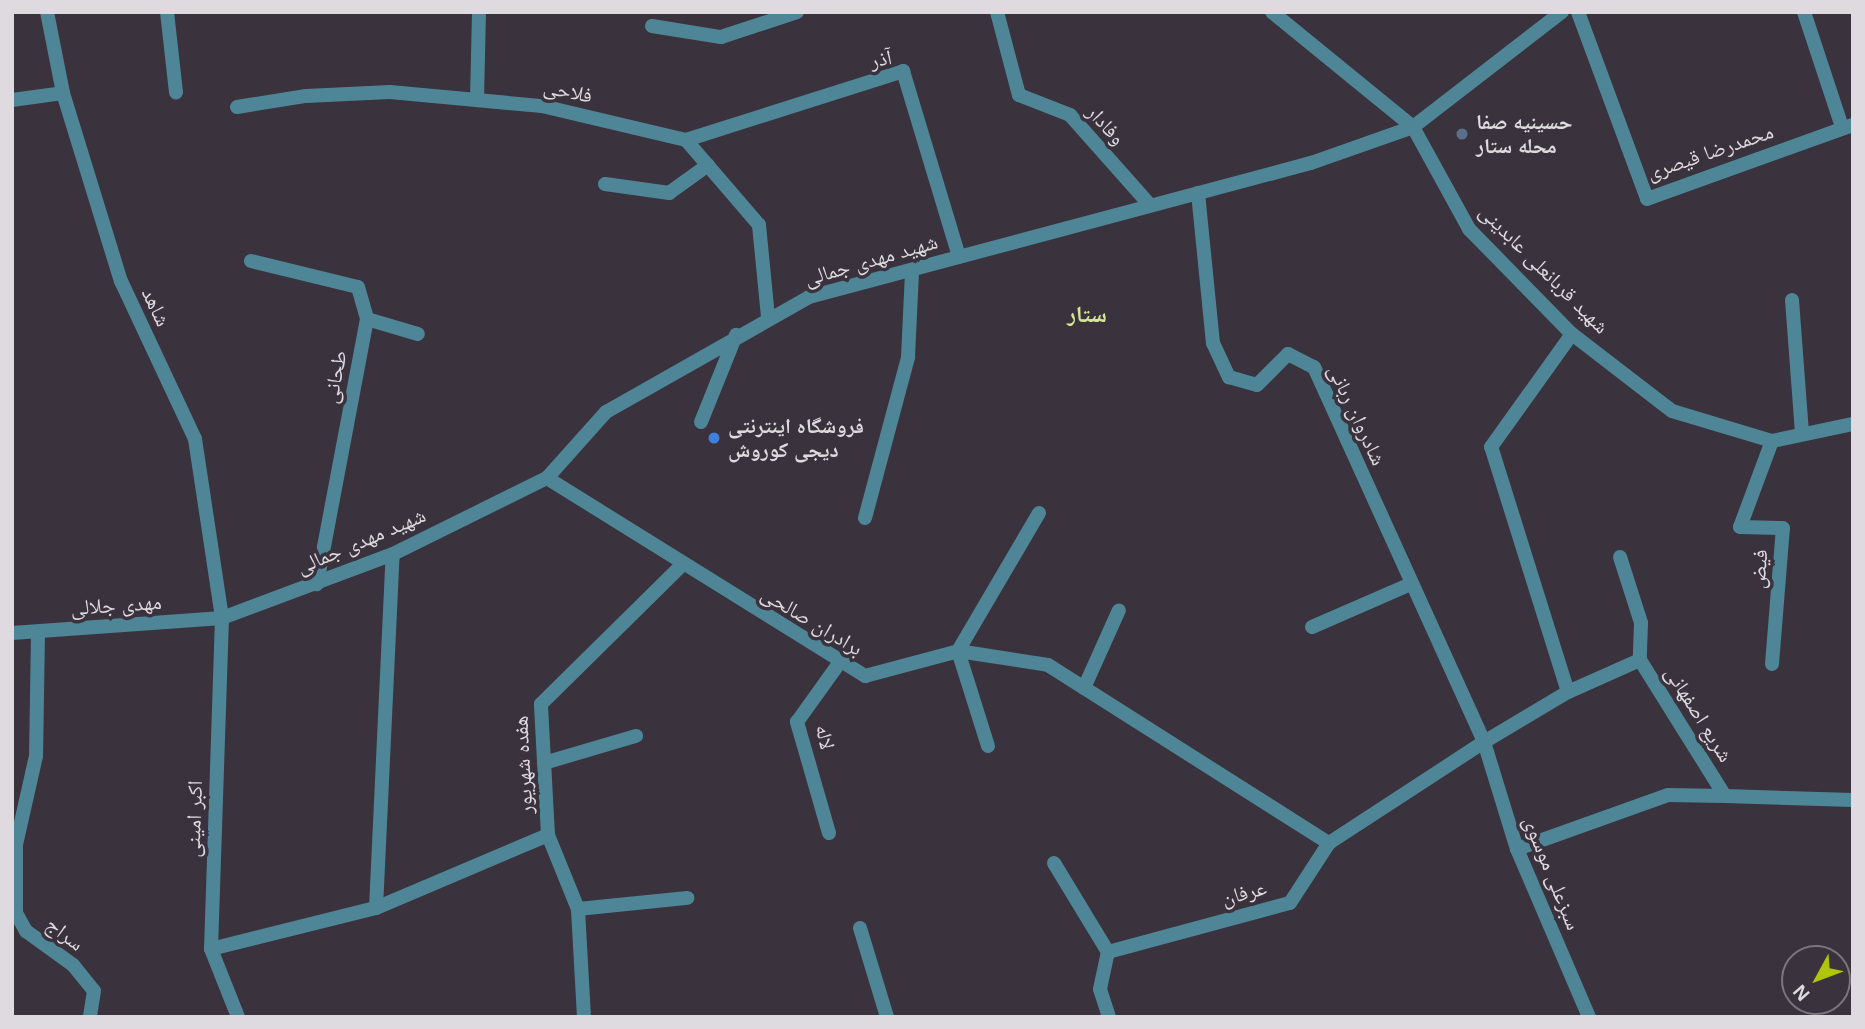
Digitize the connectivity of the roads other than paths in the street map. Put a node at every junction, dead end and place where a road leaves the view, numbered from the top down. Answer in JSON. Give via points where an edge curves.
{"nodes":[{"id":1,"x":47,"y":12,"type":"edge"},
{"id":2,"x":167,"y":12,"type":"edge"},
{"id":3,"x":480,"y":12,"type":"edge"},
{"id":4,"x":797,"y":12,"type":"edge"},
{"id":5,"x":997,"y":12,"type":"edge"},
{"id":6,"x":1272,"y":12,"type":"edge"},
{"id":7,"x":1562,"y":12,"type":"edge"},
{"id":8,"x":1578,"y":12,"type":"edge"},
{"id":9,"x":1804,"y":12,"type":"edge"},
{"id":10,"x":652,"y":26,"type":"dead end"},
{"id":11,"x":176,"y":92,"type":"dead end"},
{"id":12,"x":63,"y":93,"type":"junction"},
{"id":13,"x":12,"y":100,"type":"edge"},
{"id":14,"x":477,"y":100,"type":"junction"},
{"id":15,"x":237,"y":107,"type":"dead end"},
{"id":16,"x":1847,"y":126,"type":"edge"},
{"id":17,"x":1413,"y":127,"type":"junction"},
{"id":18,"x":685,"y":140,"type":"junction"},
{"id":19,"x":708,"y":165,"type":"junction"},
{"id":20,"x":604,"y":184,"type":"dead end"},
{"id":21,"x":1198,"y":194,"type":"junction"},
{"id":22,"x":1149,"y":204,"type":"junction"},
{"id":23,"x":959,"y":257,"type":"junction"},
{"id":24,"x":251,"y":261,"type":"dead end"},
{"id":25,"x":912,"y":271,"type":"junction"},
{"id":26,"x":1792,"y":300,"type":"dead end"},
{"id":27,"x":768,"y":316,"type":"junction"},
{"id":28,"x":367,"y":319,"type":"junction"},
{"id":29,"x":418,"y":334,"type":"dead end"},
{"id":30,"x":1573,"y":334,"type":"junction"},
{"id":31,"x":736,"y":335,"type":"junction"},
{"id":32,"x":701,"y":422,"type":"dead end"},
{"id":33,"x":1853,"y":425,"type":"edge"},
{"id":34,"x":1802,"y":435,"type":"junction"},
{"id":35,"x":1772,"y":441,"type":"junction"},
{"id":36,"x":547,"y":478,"type":"junction"},
{"id":37,"x":1039,"y":513,"type":"dead end"},
{"id":38,"x":865,"y":518,"type":"dead end"},
{"id":39,"x":393,"y":554,"type":"junction"},
{"id":40,"x":1620,"y":557,"type":"dead end"},
{"id":41,"x":682,"y":565,"type":"junction"},
{"id":42,"x":317,"y":584,"type":"junction"},
{"id":43,"x":1411,"y":584,"type":"junction"},
{"id":44,"x":1119,"y":610,"type":"dead end"},
{"id":45,"x":222,"y":618,"type":"junction"},
{"id":46,"x":1312,"y":627,"type":"dead end"},
{"id":47,"x":38,"y":632,"type":"junction"},
{"id":48,"x":12,"y":633,"type":"edge"},
{"id":49,"x":958,"y":651,"type":"junction"},
{"id":50,"x":1640,"y":660,"type":"junction"},
{"id":51,"x":840,"y":662,"type":"junction"},
{"id":52,"x":1772,"y":663,"type":"dead end"},
{"id":53,"x":1084,"y":688,"type":"junction"},
{"id":54,"x":1568,"y":692,"type":"junction"},
{"id":55,"x":636,"y":736,"type":"dead end"},
{"id":56,"x":1484,"y":742,"type":"junction"},
{"id":57,"x":988,"y":746,"type":"dead end"},
{"id":58,"x":544,"y":764,"type":"junction"},
{"id":59,"x":1726,"y":796,"type":"junction"},
{"id":60,"x":1853,"y":800,"type":"edge"},
{"id":61,"x":829,"y":833,"type":"dead end"},
{"id":62,"x":548,"y":835,"type":"junction"},
{"id":63,"x":1329,"y":843,"type":"junction"},
{"id":64,"x":1517,"y":849,"type":"junction"},
{"id":65,"x":1054,"y":863,"type":"dead end"},
{"id":66,"x":687,"y":898,"type":"dead end"},
{"id":67,"x":376,"y":908,"type":"junction"},
{"id":68,"x":578,"y":909,"type":"junction"},
{"id":69,"x":860,"y":928,"type":"dead end"},
{"id":70,"x":211,"y":949,"type":"junction"},
{"id":71,"x":1108,"y":952,"type":"junction"},
{"id":72,"x":90,"y":1017,"type":"edge"},
{"id":73,"x":238,"y":1017,"type":"edge"},
{"id":74,"x":584,"y":1017,"type":"edge"},
{"id":75,"x":887,"y":1017,"type":"edge"},
{"id":76,"x":1109,"y":1017,"type":"edge"},
{"id":77,"x":1589,"y":1017,"type":"edge"}],
"edges":[{"from":1,"to":12,"type":"street","name":"شاهد"},
{"from":2,"to":11,"type":"street"},
{"from":3,"to":14,"type":"street"},
{"from":4,"to":10,"type":"street","via":[[721,37]]},
{"from":5,"to":22,"type":"street","name":"وفادار","via":[[1019,95],[1070,115]]},
{"from":6,"to":17,"type":"street","name":"شهید قربانعلی عابدینی"},
{"from":7,"to":17,"type":"street","name":"شهید مهدی جمالی"},
{"from":8,"to":16,"type":"street","name":"محمدرضا قیصری","via":[[1647,199]]},
{"from":9,"to":16,"type":"street"},
{"from":12,"to":13,"type":"street"},
{"from":12,"to":45,"type":"street","name":"شاهد","via":[[121,281],[195,439]]},
{"from":14,"to":15,"type":"street","name":"فلاحی","via":[[390,92],[306,96]]},
{"from":14,"to":18,"type":"street","name":"فلاحی","via":[[542,106]]},
{"from":17,"to":21,"type":"street","name":"شهید مهدی جمالی","via":[[1311,163]]},
{"from":17,"to":30,"type":"street","name":"شهید قربانعلی عابدینی","via":[[1469,229]]},
{"from":18,"to":19,"type":"street"},
{"from":18,"to":23,"type":"street","name":"آذر","via":[[903,71]]},
{"from":19,"to":20,"type":"street","via":[[669,193]]},
{"from":19,"to":27,"type":"street","via":[[759,225]]},
{"from":21,"to":22,"type":"street","name":"شهید مهدی جمالی"},
{"from":21,"to":43,"type":"street","name":"شادروان ربانی","via":[[1213,343],[1229,377],[1257,385],[1288,354],[1314,367]]},
{"from":22,"to":23,"type":"street","name":"شهید مهدی جمالی"},
{"from":23,"to":25,"type":"street","name":"شهید مهدی جمالی"},
{"from":24,"to":28,"type":"street","via":[[358,288]]},
{"from":25,"to":27,"type":"street","name":"شهید مهدی جمالی","via":[[808,297]]},
{"from":25,"to":38,"type":"street","via":[[908,357]]},
{"from":26,"to":34,"type":"street"},
{"from":27,"to":31,"type":"street","name":"شهید مهدی جمالی"},
{"from":28,"to":29,"type":"street"},
{"from":28,"to":42,"type":"street","name":"طحانی"},
{"from":30,"to":35,"type":"street","name":"شهید قربانعلی عابدینی","via":[[1672,411]]},
{"from":30,"to":54,"type":"street","via":[[1491,447]]},
{"from":31,"to":32,"type":"street"},
{"from":31,"to":36,"type":"street","name":"شهید مهدی جمالی","via":[[606,412]]},
{"from":33,"to":34,"type":"street","name":"شهید قربانعلی عابدینی"},
{"from":34,"to":35,"type":"street","name":"شهید قربانعلی عابدینی"},
{"from":35,"to":52,"type":"street","name":"فیض","via":[[1740,527],[1783,528]]},
{"from":36,"to":39,"type":"street","name":"شهید مهدی جمالی"},
{"from":36,"to":41,"type":"street","name":"برادران صالحی"},
{"from":37,"to":49,"type":"street"},
{"from":39,"to":42,"type":"street","name":"شهید مهدی جمالی"},
{"from":39,"to":67,"type":"street"},
{"from":40,"to":50,"type":"street","via":[[1641,623]]},
{"from":41,"to":51,"type":"street","name":"برادران صالحی"},
{"from":41,"to":58,"type":"street","name":"هفده شهریور","via":[[541,704]]},
{"from":42,"to":45,"type":"street","name":"شهید مهدی جمالی"},
{"from":43,"to":46,"type":"street"},
{"from":43,"to":56,"type":"street","name":"شادروان ربانی"},
{"from":44,"to":53,"type":"street"},
{"from":45,"to":47,"type":"street","name":"مهدی جلالی"},
{"from":45,"to":70,"type":"street","name":"اکبر امینی"},
{"from":47,"to":48,"type":"street","name":"مهدی جلالی"},
{"from":47,"to":72,"type":"street","name":"سراج","via":[[36,755],[16,845],[16,913],[26,932],[73,965],[94,991]]},
{"from":49,"to":51,"type":"street","name":"برادران صالحی","via":[[864,676]]},
{"from":49,"to":53,"type":"street","name":"برادران صالحی","via":[[1048,665]]},
{"from":49,"to":57,"type":"street"},
{"from":50,"to":54,"type":"street","name":"شریع اصفهانی"},
{"from":50,"to":59,"type":"street","name":"شریع اصفهانی"},
{"from":51,"to":61,"type":"street","name":"لاله","via":[[797,722]]},
{"from":53,"to":63,"type":"street","name":"برادران صالحی"},
{"from":54,"to":56,"type":"street","name":"شریع اصفهانی"},
{"from":55,"to":58,"type":"street"},
{"from":56,"to":63,"type":"street","name":"عرفان"},
{"from":56,"to":64,"type":"street","name":"سبزعلی موسوی"},
{"from":58,"to":62,"type":"street","name":"هفده شهریور"},
{"from":59,"to":60,"type":"street","name":"شریع اصفهانی"},
{"from":59,"to":64,"type":"street","via":[[1668,795]]},
{"from":62,"to":67,"type":"street"},
{"from":62,"to":68,"type":"street","name":"هفده شهریور"},
{"from":63,"to":71,"type":"street","name":"عرفان","via":[[1290,903]]},
{"from":64,"to":77,"type":"street","name":"سبزعلی موسوی"},
{"from":65,"to":71,"type":"street"},
{"from":66,"to":68,"type":"street"},
{"from":67,"to":70,"type":"street"},
{"from":68,"to":74,"type":"street","name":"هفده شهریور"},
{"from":69,"to":75,"type":"street"},
{"from":70,"to":73,"type":"street","name":"اکبر امینی"},
{"from":71,"to":76,"type":"street","via":[[1100,989]]}]}
